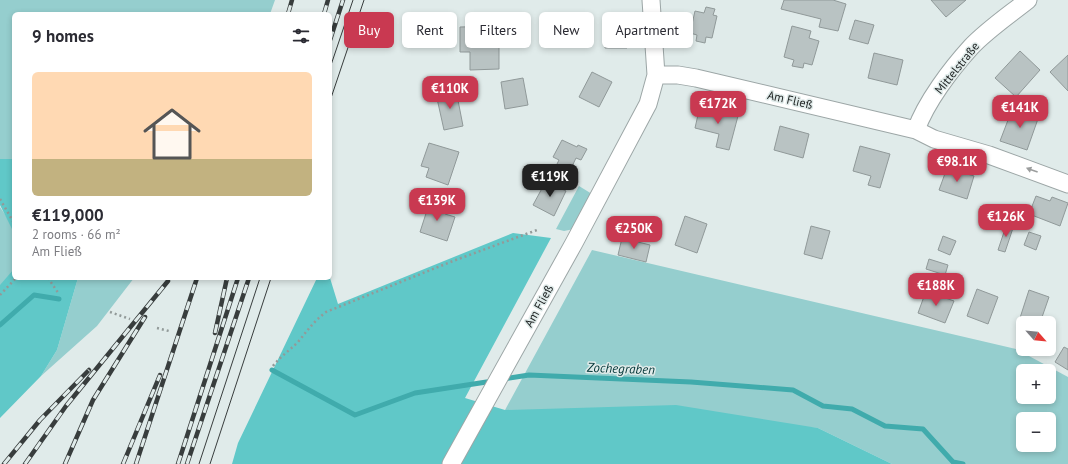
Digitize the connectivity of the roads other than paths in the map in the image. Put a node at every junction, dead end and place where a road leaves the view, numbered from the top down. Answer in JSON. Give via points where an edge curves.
{"nodes":[{"id":1,"x":651,"y":0,"type":"edge"},
{"id":2,"x":1028,"y":0,"type":"edge"},
{"id":3,"x":656,"y":75,"type":"junction"},
{"id":4,"x":916,"y":130,"type":"junction"},
{"id":5,"x":1068,"y":184,"type":"edge"},
{"id":6,"x":451,"y":464,"type":"edge"}],
"edges":[{"from":1,"to":3,"type":"street"},
{"from":2,"to":4,"type":"street","name":"Mittelstraße","via":[[971,47],[924,112]]},
{"from":3,"to":4,"type":"street","name":"Am Fließ","via":[[696,78]]},
{"from":3,"to":6,"type":"street","name":"Am Fließ","via":[[648,104],[635,130]]},
{"from":5,"to":4,"type":"street","name":"Am Fließ","one_way":true,"via":[[989,155],[934,139]]}]}
